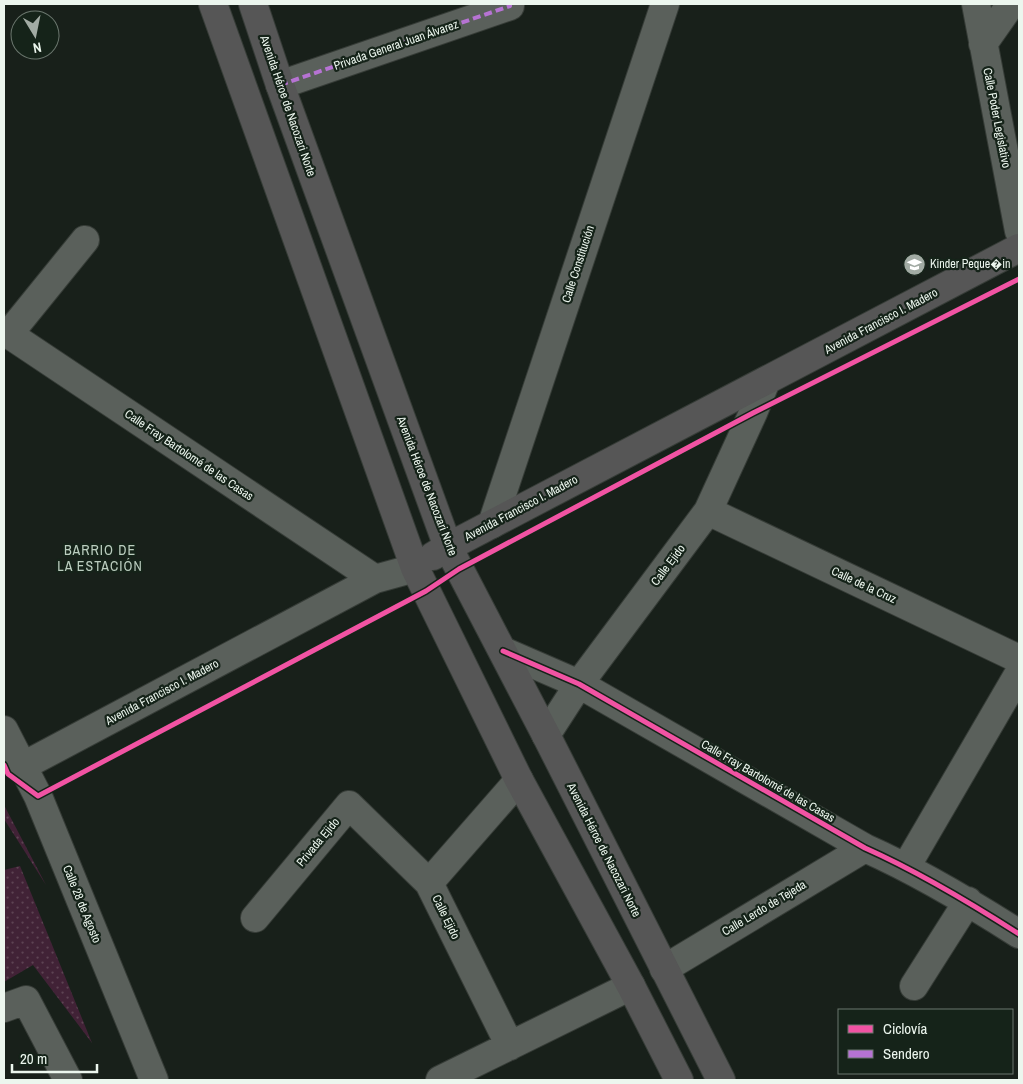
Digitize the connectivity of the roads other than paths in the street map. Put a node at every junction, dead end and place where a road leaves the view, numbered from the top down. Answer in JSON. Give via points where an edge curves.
{"nodes":[{"id":1,"x":213,"y":4,"type":"edge"},
{"id":2,"x":253,"y":4,"type":"edge"},
{"id":3,"x":510,"y":4,"type":"edge"},
{"id":4,"x":665,"y":4,"type":"edge"},
{"id":5,"x":976,"y":4,"type":"edge"},
{"id":6,"x":1011,"y":4,"type":"edge"},
{"id":7,"x":983,"y":44,"type":"junction"},
{"id":8,"x":280,"y":85,"type":"junction"},
{"id":9,"x":1019,"y":231,"type":"edge"},
{"id":10,"x":85,"y":240,"type":"dead end"},
{"id":11,"x":1019,"y":248,"type":"edge"},
{"id":12,"x":6,"y":333,"type":"edge"},
{"id":13,"x":766,"y":381,"type":"junction"},
{"id":14,"x":708,"y":511,"type":"junction"},
{"id":15,"x":492,"y":524,"type":"junction"},
{"id":16,"x":448,"y":547,"type":"junction"},
{"id":17,"x":415,"y":568,"type":"junction"},
{"id":18,"x":374,"y":579,"type":"junction"},
{"id":19,"x":503,"y":651,"type":"junction"},
{"id":20,"x":1019,"y":659,"type":"edge"},
{"id":21,"x":1019,"y":673,"type":"edge"},
{"id":22,"x":579,"y":684,"type":"junction"},
{"id":23,"x":4,"y":730,"type":"edge"},
{"id":24,"x":546,"y":735,"type":"junction"},
{"id":25,"x":23,"y":766,"type":"junction"},
{"id":26,"x":519,"y":780,"type":"junction"},
{"id":27,"x":865,"y":848,"type":"junction"},
{"id":28,"x":906,"y":867,"type":"junction"},
{"id":29,"x":429,"y":883,"type":"junction"},
{"id":30,"x":968,"y":902,"type":"junction"},
{"id":31,"x":255,"y":918,"type":"dead end"},
{"id":32,"x":1019,"y":934,"type":"edge"},
{"id":33,"x":664,"y":969,"type":"junction"},
{"id":34,"x":631,"y":986,"type":"junction"},
{"id":35,"x":914,"y":986,"type":"dead end"},
{"id":36,"x":4,"y":1008,"type":"edge"},
{"id":37,"x":510,"y":1046,"type":"junction"},
{"id":38,"x":68,"y":1080,"type":"edge"},
{"id":39,"x":154,"y":1080,"type":"edge"},
{"id":40,"x":440,"y":1080,"type":"edge"},
{"id":41,"x":680,"y":1080,"type":"edge"},
{"id":42,"x":721,"y":1080,"type":"edge"}],
"edges":[{"from":1,"to":17,"type":"main road"},
{"from":2,"to":8,"type":"main road","name":"Avenida Héroe de Nacozari Norte"},
{"from":3,"to":8,"type":"street","name":"Privada General Juan Álvarez"},
{"from":4,"to":15,"type":"street","name":"Calle Constitución"},
{"from":5,"to":7,"type":"street","name":"Calle Poder Legislativo"},
{"from":6,"to":7,"type":"street"},
{"from":7,"to":9,"type":"street","name":"Calle Poder Legislativo"},
{"from":8,"to":16,"type":"main road","name":"Avenida Héroe de Nacozari Norte"},
{"from":10,"to":12,"type":"street"},
{"from":11,"to":13,"type":"main road","name":"Avenida Francisco I. Madero"},
{"from":12,"to":18,"type":"street","name":"Calle Fray Bartolomé de las Casas"},
{"from":13,"to":14,"type":"street","name":"Calle Ejido"},
{"from":13,"to":15,"type":"main road","name":"Avenida Francisco I. Madero"},
{"from":14,"to":20,"type":"street","name":"Calle de la Cruz"},
{"from":14,"to":22,"type":"street","name":"Calle Ejido"},
{"from":15,"to":16,"type":"main road","name":"Avenida Francisco I. Madero"},
{"from":16,"to":17,"type":"main road","name":"Avenida Francisco I. Madero"},
{"from":16,"to":19,"type":"main road","name":"Avenida Héroe de Nacozari Norte"},
{"from":17,"to":18,"type":"street","name":"Avenida Francisco I. Madero"},
{"from":17,"to":26,"type":"main road"},
{"from":18,"to":25,"type":"street","name":"Avenida Francisco I. Madero"},
{"from":19,"to":22,"type":"street","name":"Calle Fray Bartolomé de las Casas"},
{"from":19,"to":24,"type":"main road","name":"Avenida Héroe de Nacozari Norte"},
{"from":21,"to":28,"type":"street"},
{"from":22,"to":24,"type":"street","name":"Calle Ejido"},
{"from":22,"to":27,"type":"street","name":"Calle Fray Bartolomé de las Casas"},
{"from":23,"to":25,"type":"street","name":"Calle 28 de Agosto"},
{"from":24,"to":33,"type":"main road","name":"Avenida Héroe de Nacozari Norte"},
{"from":25,"to":39,"type":"street","name":"Calle 28 de Agosto"},
{"from":26,"to":29,"type":"street","name":"Calle Ejido"},
{"from":26,"to":34,"type":"main road"},
{"from":27,"to":28,"type":"street","name":"Calle Fray Bartolomé de las Casas"},
{"from":27,"to":33,"type":"street","name":"Calle Lerdo de Tejeda"},
{"from":28,"to":30,"type":"street","name":"Calle Fray Bartolomé de las Casas"},
{"from":29,"to":31,"type":"street","name":"Privada Ejido","via":[[349,805]]},
{"from":29,"to":37,"type":"street","name":"Calle Ejido"},
{"from":30,"to":32,"type":"street","name":"Calle Fray Bartolomé de las Casas"},
{"from":30,"to":35,"type":"street"},
{"from":33,"to":42,"type":"main road","name":"Avenida Héroe de Nacozari Norte"},
{"from":34,"to":37,"type":"street"},
{"from":34,"to":41,"type":"main road"},
{"from":36,"to":38,"type":"street","via":[[26,1000]]},
{"from":37,"to":40,"type":"street"}]}
